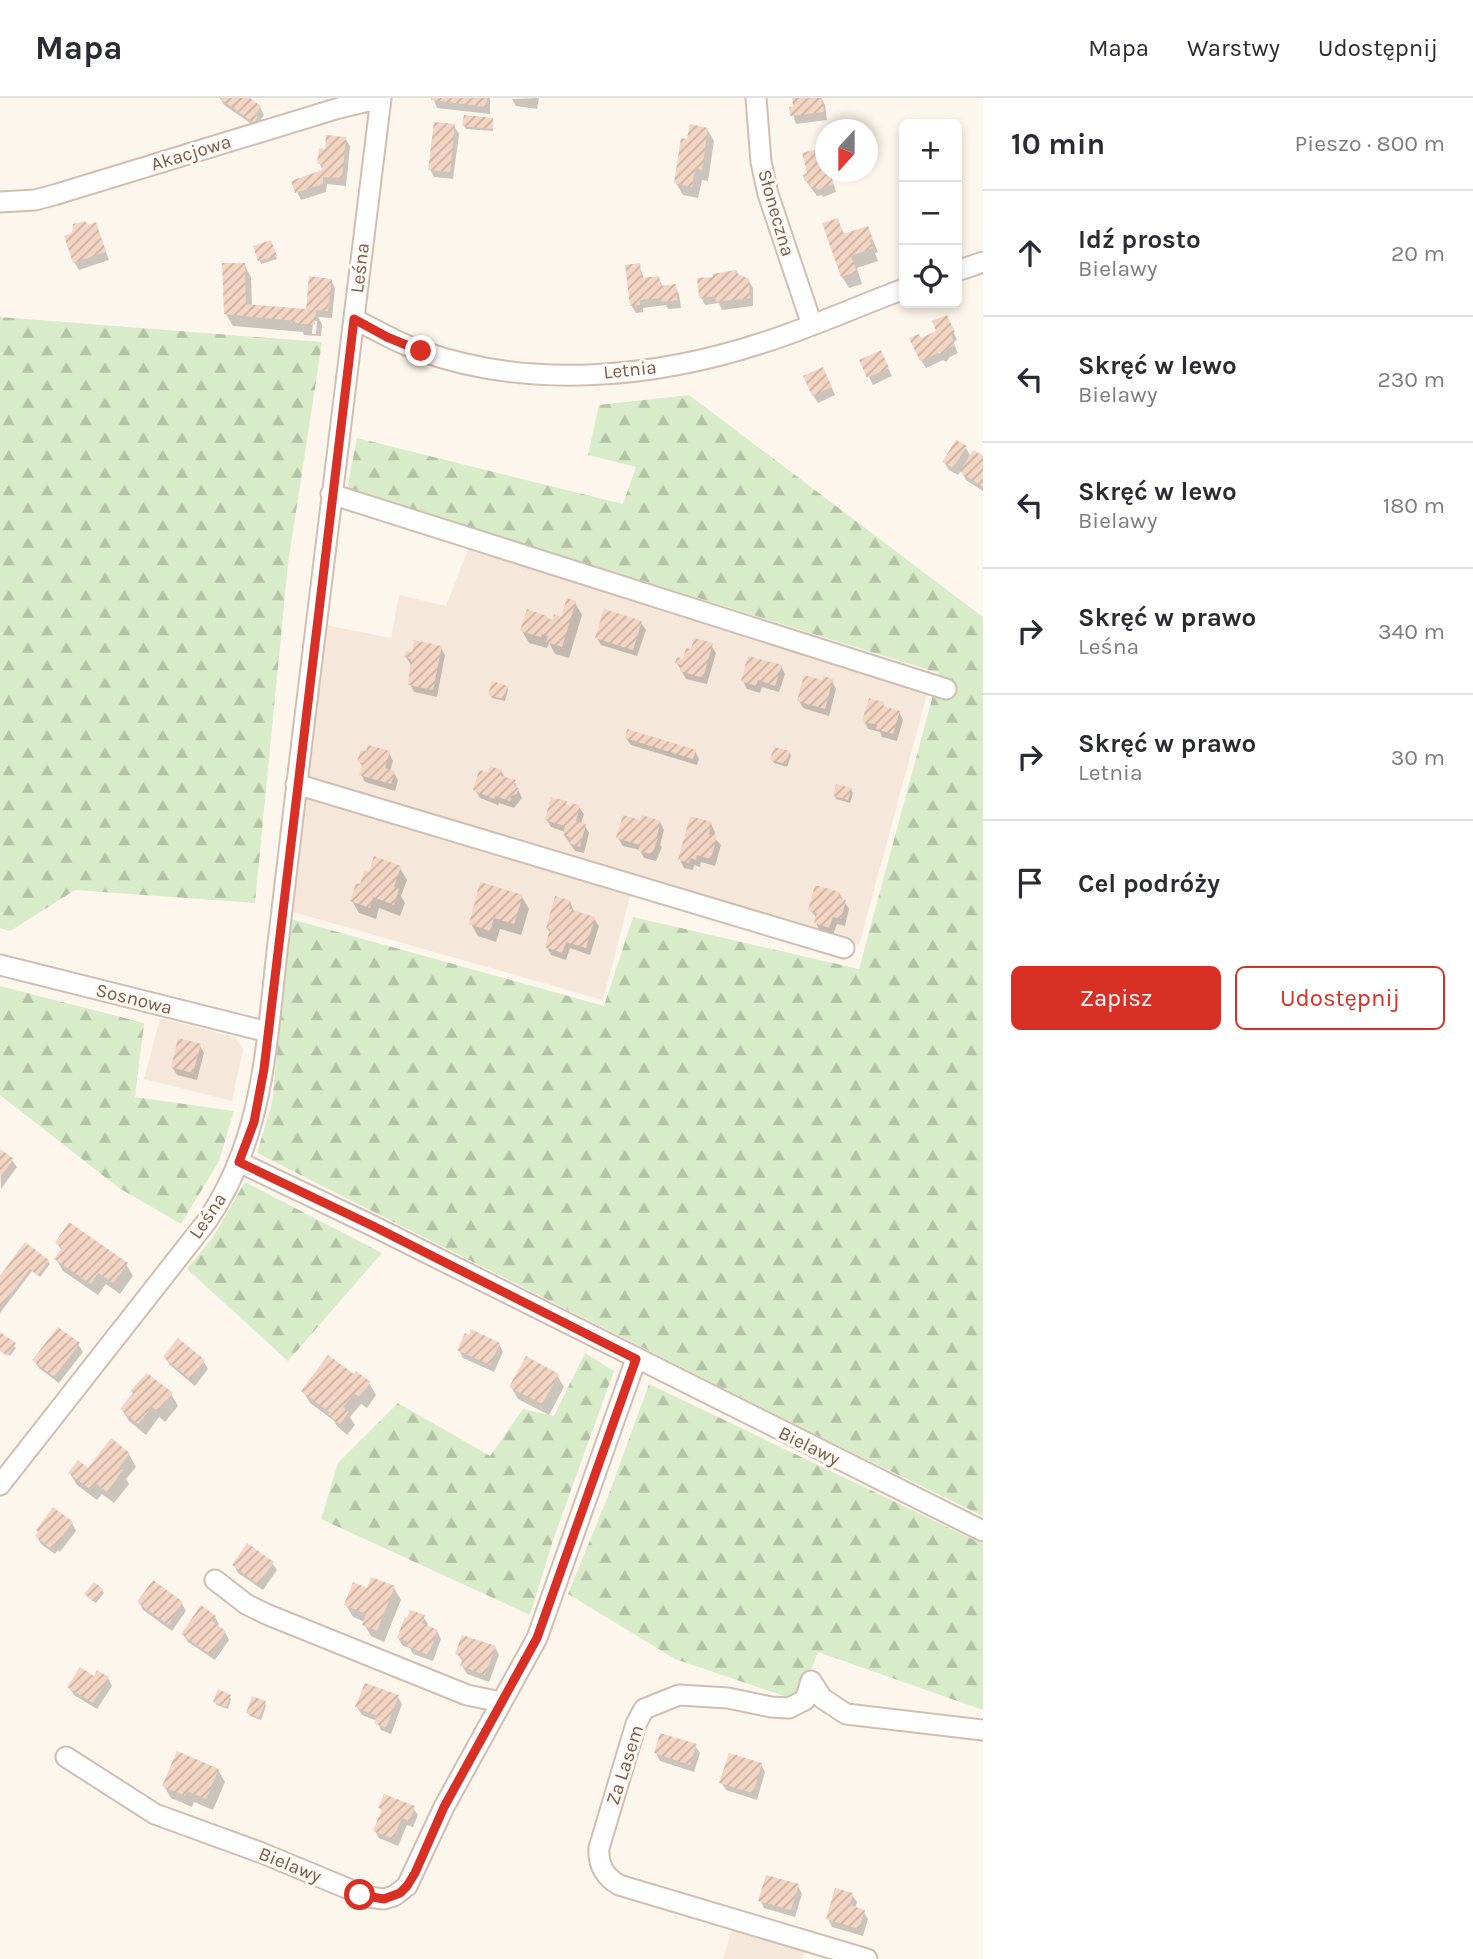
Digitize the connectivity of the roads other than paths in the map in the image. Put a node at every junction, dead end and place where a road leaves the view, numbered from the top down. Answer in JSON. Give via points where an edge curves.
{"nodes":[{"id":1,"x":381,"y":98,"type":"edge"},
{"id":2,"x":756,"y":98,"type":"edge"},
{"id":3,"x":0,"y":202,"type":"edge"},
{"id":4,"x":983,"y":262,"type":"edge"},
{"id":5,"x":962,"y":269,"type":"edge"},
{"id":6,"x":899,"y":291,"type":"edge"},
{"id":7,"x":354,"y":319,"type":"junction"},
{"id":8,"x":812,"y":325,"type":"junction"},
{"id":9,"x":331,"y":494,"type":"junction"},
{"id":10,"x":946,"y":689,"type":"dead end"},
{"id":11,"x":296,"y":784,"type":"junction"},
{"id":12,"x":844,"y":948,"type":"dead end"},
{"id":13,"x":0,"y":965,"type":"edge"},
{"id":14,"x":268,"y":1032,"type":"junction"},
{"id":15,"x":239,"y":1162,"type":"junction"},
{"id":16,"x":636,"y":1359,"type":"junction"},
{"id":17,"x":0,"y":1485,"type":"edge"},
{"id":18,"x":983,"y":1531,"type":"edge"},
{"id":19,"x":215,"y":1580,"type":"dead end"},
{"id":20,"x":501,"y":1702,"type":"junction"},
{"id":21,"x":983,"y":1730,"type":"edge"},
{"id":22,"x":66,"y":1757,"type":"dead end"},
{"id":23,"x":867,"y":1959,"type":"edge"}],
"edges":[{"from":1,"to":3,"type":"street","name":"Akacjowa","via":[[54,195]]},
{"from":1,"to":7,"type":"street","name":"Leśna"},
{"from":2,"to":8,"type":"street","name":"Słoneczna","via":[[764,179]]},
{"from":4,"to":5,"type":"street"},
{"from":6,"to":8,"type":"street","name":"Letnia"},
{"from":7,"to":8,"type":"street","name":"Letnia","via":[[439,357],[503,370],[569,375],[682,363],[747,348]]},
{"from":7,"to":9,"type":"street","name":"Leśna"},
{"from":9,"to":10,"type":"street"},
{"from":9,"to":11,"type":"street","name":"Leśna"},
{"from":11,"to":12,"type":"street"},
{"from":11,"to":14,"type":"street","name":"Leśna"},
{"from":13,"to":14,"type":"street","name":"Sosnowa"},
{"from":14,"to":15,"type":"street","name":"Leśna","via":[[257,1105]]},
{"from":15,"to":16,"type":"street","name":"Bielawy"},
{"from":15,"to":17,"type":"street","name":"Leśna","via":[[197,1234]]},
{"from":16,"to":18,"type":"street","name":"Bielawy"},
{"from":16,"to":20,"type":"street","name":"Bielawy","via":[[537,1638]]},
{"from":19,"to":20,"type":"street","via":[[266,1614],[467,1695]]},
{"from":20,"to":22,"type":"street","name":"Bielawy","via":[[444,1807],[415,1873],[400,1893],[384,1899],[360,1895],[155,1814]]},
{"from":21,"to":23,"type":"street","name":"Za Lasem","via":[[846,1714],[822,1698],[811,1681],[805,1700],[789,1708],[679,1695],[644,1709],[636,1724],[599,1848],[601,1868],[608,1878],[627,1888]]}]}
